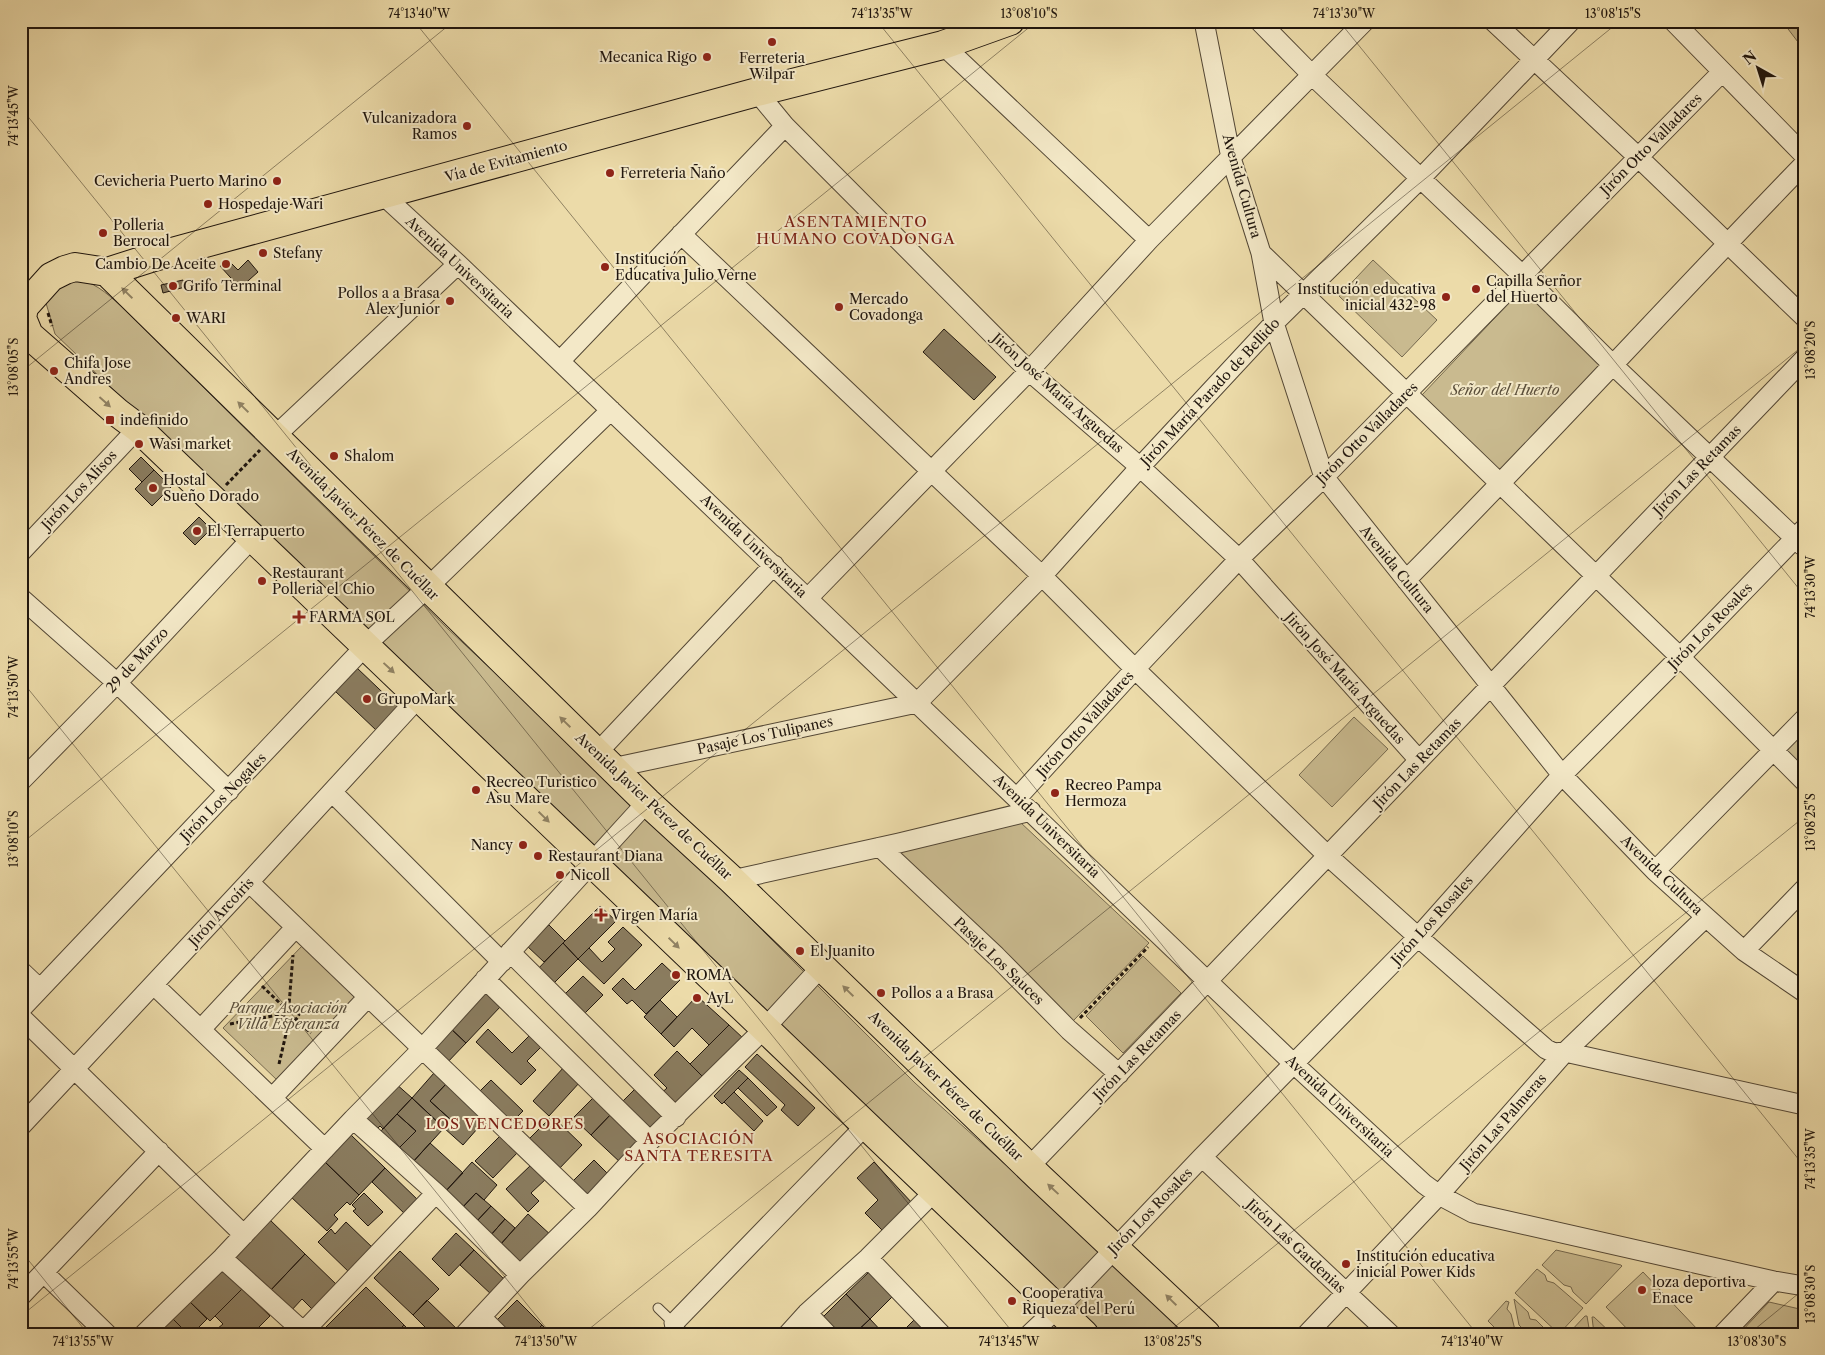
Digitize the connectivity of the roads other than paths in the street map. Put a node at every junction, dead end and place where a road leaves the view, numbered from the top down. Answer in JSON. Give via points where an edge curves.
{"nodes":[{"id":1,"x":1010,"y":21,"type":"edge"},
{"id":2,"x":1204,"y":21,"type":"edge"},
{"id":3,"x":1259,"y":21,"type":"edge"},
{"id":4,"x":1365,"y":21,"type":"edge"},
{"id":5,"x":1493,"y":21,"type":"edge"},
{"id":6,"x":1571,"y":21,"type":"edge"},
{"id":7,"x":1673,"y":21,"type":"edge"},
{"id":8,"x":943,"y":45,"type":"junction"},
{"id":9,"x":1534,"y":60,"type":"junction"},
{"id":10,"x":1722,"y":72,"type":"junction"},
{"id":11,"x":1312,"y":75,"type":"junction"},
{"id":12,"x":757,"y":92,"type":"junction"},
{"id":13,"x":785,"y":126,"type":"junction"},
{"id":14,"x":1804,"y":155,"type":"edge"},
{"id":15,"x":1638,"y":157,"type":"junction"},
{"id":16,"x":1231,"y":158,"type":"junction"},
{"id":17,"x":1804,"y":164,"type":"edge"},
{"id":18,"x":1420,"y":179,"type":"junction"},
{"id":19,"x":383,"y":195,"type":"junction"},
{"id":20,"x":681,"y":234,"type":"junction"},
{"id":21,"x":1149,"y":240,"type":"junction"},
{"id":22,"x":1727,"y":244,"type":"junction"},
{"id":23,"x":1262,"y":253,"type":"junction"},
{"id":24,"x":458,"y":264,"type":"junction"},
{"id":25,"x":106,"y":272,"type":"junction"},
{"id":26,"x":1522,"y":275,"type":"junction"},
{"id":27,"x":1304,"y":295,"type":"junction"},
{"id":28,"x":1804,"y":317,"type":"edge"},
{"id":29,"x":1274,"y":323,"type":"junction"},
{"id":30,"x":24,"y":328,"type":"edge"},
{"id":31,"x":1804,"y":359,"type":"edge"},
{"id":32,"x":560,"y":361,"type":"junction"},
{"id":33,"x":1614,"y":366,"type":"junction"},
{"id":34,"x":1029,"y":370,"type":"junction"},
{"id":35,"x":1406,"y":393,"type":"junction"},
{"id":36,"x":611,"y":410,"type":"junction"},
{"id":37,"x":138,"y":428,"type":"junction"},
{"id":38,"x":274,"y":437,"type":"junction"},
{"id":39,"x":1709,"y":458,"type":"junction"},
{"id":40,"x":1140,"y":467,"type":"junction"},
{"id":41,"x":930,"y":472,"type":"junction"},
{"id":42,"x":1324,"y":477,"type":"junction"},
{"id":43,"x":1501,"y":484,"type":"junction"},
{"id":44,"x":1801,"y":537,"type":"edge"},
{"id":45,"x":252,"y":538,"type":"junction"},
{"id":46,"x":21,"y":552,"type":"edge"},
{"id":47,"x":1239,"y":560,"type":"junction"},
{"id":48,"x":774,"y":565,"type":"junction"},
{"id":49,"x":1042,"y":576,"type":"junction"},
{"id":50,"x":1596,"y":576,"type":"junction"},
{"id":51,"x":1406,"y":580,"type":"junction"},
{"id":52,"x":427,"y":588,"type":"junction"},
{"id":53,"x":21,"y":598,"type":"edge"},
{"id":54,"x":808,"y":598,"type":"junction"},
{"id":55,"x":366,"y":646,"type":"junction"},
{"id":56,"x":1680,"y":657,"type":"junction"},
{"id":57,"x":1135,"y":669,"type":"junction"},
{"id":58,"x":117,"y":683,"type":"junction"},
{"id":59,"x":1490,"y":685,"type":"junction"},
{"id":60,"x":419,"y":696,"type":"junction"},
{"id":61,"x":917,"y":702,"type":"junction"},
{"id":62,"x":1804,"y":719,"type":"edge"},
{"id":63,"x":1773,"y":751,"type":"junction"},
{"id":64,"x":604,"y":760,"type":"junction"},
{"id":65,"x":1420,"y":760,"type":"junction"},
{"id":66,"x":1562,"y":775,"type":"junction"},
{"id":67,"x":21,"y":781,"type":"edge"},
{"id":68,"x":1804,"y":781,"type":"edge"},
{"id":69,"x":229,"y":791,"type":"junction"},
{"id":70,"x":332,"y":792,"type":"junction"},
{"id":71,"x":1017,"y":798,"type":"junction"},
{"id":72,"x":647,"y":802,"type":"junction"},
{"id":73,"x":1031,"y":811,"type":"junction"},
{"id":74,"x":880,"y":847,"type":"junction"},
{"id":75,"x":1328,"y":856,"type":"junction"},
{"id":76,"x":592,"y":864,"type":"junction"},
{"id":77,"x":1655,"y":871,"type":"junction"},
{"id":78,"x":732,"y":880,"type":"junction"},
{"id":79,"x":249,"y":882,"type":"junction"},
{"id":80,"x":1804,"y":889,"type":"edge"},
{"id":81,"x":1706,"y":917,"type":"junction"},
{"id":82,"x":295,"y":928,"type":"junction"},
{"id":83,"x":1418,"y":937,"type":"junction"},
{"id":84,"x":1744,"y":951,"type":"junction"},
{"id":85,"x":506,"y":957,"type":"junction"},
{"id":86,"x":822,"y":966,"type":"junction"},
{"id":87,"x":21,"y":971,"type":"edge"},
{"id":88,"x":485,"y":979,"type":"junction"},
{"id":89,"x":1208,"y":981,"type":"junction"},
{"id":90,"x":154,"y":985,"type":"junction"},
{"id":91,"x":40,"y":989,"type":"junction"},
{"id":92,"x":1804,"y":992,"type":"edge"},
{"id":93,"x":367,"y":998,"type":"junction"},
{"id":94,"x":21,"y":1009,"type":"edge"},
{"id":95,"x":21,"y":1017,"type":"edge"},
{"id":96,"x":201,"y":1029,"type":"junction"},
{"id":97,"x":764,"y":1029,"type":"junction"},
{"id":98,"x":422,"y":1049,"type":"junction"},
{"id":99,"x":1565,"y":1052,"type":"junction"},
{"id":100,"x":1294,"y":1064,"type":"junction"},
{"id":101,"x":75,"y":1070,"type":"junction"},
{"id":102,"x":1119,"y":1074,"type":"junction"},
{"id":103,"x":272,"y":1098,"type":"junction"},
{"id":104,"x":1804,"y":1105,"type":"edge"},
{"id":105,"x":676,"y":1117,"type":"junction"},
{"id":106,"x":354,"y":1119,"type":"junction"},
{"id":107,"x":21,"y":1126,"type":"edge"},
{"id":108,"x":865,"y":1126,"type":"junction"},
{"id":109,"x":650,"y":1141,"type":"junction"},
{"id":110,"x":325,"y":1149,"type":"junction"},
{"id":111,"x":159,"y":1152,"type":"junction"},
{"id":112,"x":1202,"y":1157,"type":"junction"},
{"id":113,"x":1030,"y":1166,"type":"junction"},
{"id":114,"x":935,"y":1192,"type":"junction"},
{"id":115,"x":436,"y":1193,"type":"junction"},
{"id":116,"x":1439,"y":1195,"type":"junction"},
{"id":117,"x":588,"y":1208,"type":"junction"},
{"id":118,"x":244,"y":1235,"type":"junction"},
{"id":119,"x":1116,"y":1247,"type":"junction"},
{"id":120,"x":222,"y":1258,"type":"junction"},
{"id":121,"x":868,"y":1258,"type":"junction"},
{"id":122,"x":44,"y":1273,"type":"junction"},
{"id":123,"x":520,"y":1275,"type":"junction"},
{"id":124,"x":1774,"y":1281,"type":"junction"},
{"id":125,"x":1804,"y":1286,"type":"edge"},
{"id":126,"x":1346,"y":1294,"type":"junction"},
{"id":127,"x":21,"y":1296,"type":"edge"},
{"id":128,"x":658,"y":1308,"type":"dead end"},
{"id":129,"x":1057,"y":1310,"type":"junction"},
{"id":130,"x":807,"y":1313,"type":"junction"},
{"id":131,"x":481,"y":1316,"type":"junction"},
{"id":132,"x":679,"y":1328,"type":"edge"},
{"id":133,"x":305,"y":1333,"type":"edge"},
{"id":134,"x":107,"y":1334,"type":"edge"},
{"id":135,"x":144,"y":1334,"type":"edge"},
{"id":136,"x":465,"y":1334,"type":"edge"},
{"id":137,"x":498,"y":1334,"type":"edge"},
{"id":138,"x":788,"y":1334,"type":"edge"},
{"id":139,"x":827,"y":1334,"type":"edge"},
{"id":140,"x":941,"y":1334,"type":"edge"},
{"id":141,"x":1030,"y":1334,"type":"edge"},
{"id":142,"x":1084,"y":1334,"type":"edge"},
{"id":143,"x":1206,"y":1334,"type":"edge"},
{"id":144,"x":1307,"y":1334,"type":"edge"},
{"id":145,"x":1390,"y":1334,"type":"edge"},
{"id":146,"x":1723,"y":1334,"type":"edge"}],
"edges":[{"from":1,"to":8,"type":"highway","name":"Vía de Evitamiento"},
{"from":2,"to":16,"type":"street","name":"Avenida Cultura"},
{"from":3,"to":11,"type":"street"},
{"from":4,"to":11,"type":"street"},
{"from":5,"to":9,"type":"street"},
{"from":6,"to":9,"type":"street","name":"Jirón María Parado de Bellido"},
{"from":7,"to":10,"type":"street"},
{"from":8,"to":12,"type":"highway","name":"Vía de Evitamiento"},
{"from":8,"to":21,"type":"street"},
{"from":9,"to":15,"type":"street"},
{"from":9,"to":18,"type":"street","name":"Jirón María Parado de Bellido"},
{"from":10,"to":14,"type":"street"},
{"from":10,"to":15,"type":"street","name":"Jirón Otto Valladares"},
{"from":11,"to":16,"type":"street"},
{"from":11,"to":18,"type":"street"},
{"from":12,"to":13,"type":"street","name":"Jirón José María Arguedas"},
{"from":12,"to":19,"type":"highway","name":"Vía de Evitamiento"},
{"from":13,"to":20,"type":"street"},
{"from":13,"to":34,"type":"street","name":"Jirón José María Arguedas"},
{"from":15,"to":22,"type":"street"},
{"from":15,"to":26,"type":"street","name":"Jirón Otto Valladares"},
{"from":16,"to":21,"type":"street"},
{"from":16,"to":23,"type":"street","name":"Avenida Cultura"},
{"from":17,"to":22,"type":"street"},
{"from":18,"to":26,"type":"street"},
{"from":18,"to":27,"type":"street","name":"Jirón María Parado de Bellido"},
{"from":19,"to":24,"type":"street","name":"Avenida Universitaria"},
{"from":19,"to":25,"type":"highway","name":"Vía de Evitamiento"},
{"from":20,"to":32,"type":"street"},
{"from":20,"to":41,"type":"street"},
{"from":21,"to":34,"type":"street"},
{"from":22,"to":28,"type":"street"},
{"from":22,"to":33,"type":"street"},
{"from":23,"to":27,"type":"street"},
{"from":23,"to":29,"type":"street","name":"Avenida Cultura"},
{"from":24,"to":32,"type":"street","name":"Avenida Universitaria"},
{"from":24,"to":38,"type":"street"},
{"from":25,"to":30,"type":"highway","name":"Vía de Evitamiento","via":[[75,267],[51,277],[24,308]]},
{"from":38,"to":25,"type":"highway","name":"Avenida Javier Pérez de Cuéllar","one_way":true},
{"from":26,"to":33,"type":"street"},
{"from":26,"to":35,"type":"street","name":"Jirón Otto Valladares"},
{"from":27,"to":29,"type":"street","name":"Jirón María Parado de Bellido"},
{"from":27,"to":35,"type":"street"},
{"from":29,"to":40,"type":"street","name":"Jirón María Parado de Bellido"},
{"from":29,"to":42,"type":"street","name":"Avenida Cultura"},
{"from":30,"to":37,"type":"highway","one_way":true},
{"from":31,"to":39,"type":"street","name":"Jirón Las Retamas"},
{"from":32,"to":36,"type":"street","name":"Avenida Universitaria"},
{"from":33,"to":39,"type":"street"},
{"from":33,"to":43,"type":"street"},
{"from":34,"to":40,"type":"street","name":"Jirón José María Arguedas"},
{"from":34,"to":41,"type":"street"},
{"from":35,"to":42,"type":"street","name":"Jirón Otto Valladares"},
{"from":35,"to":43,"type":"street"},
{"from":36,"to":48,"type":"street","name":"Avenida Universitaria"},
{"from":36,"to":52,"type":"street","name":"Jirón Los Nogales"},
{"from":37,"to":45,"type":"highway"},
{"from":37,"to":46,"type":"street","name":"Jirón Los Alisos"},
{"from":38,"to":52,"type":"highway","name":"Avenida Javier Pérez de Cuéllar"},
{"from":39,"to":44,"type":"street"},
{"from":39,"to":50,"type":"street","name":"Jirón Las Retamas"},
{"from":40,"to":47,"type":"street","name":"Jirón José María Arguedas"},
{"from":40,"to":49,"type":"street","name":"Jirón María Parado de Bellido"},
{"from":41,"to":49,"type":"street"},
{"from":41,"to":54,"type":"street"},
{"from":42,"to":47,"type":"street","name":"Jirón Otto Valladares"},
{"from":42,"to":51,"type":"street","name":"Avenida Cultura"},
{"from":43,"to":50,"type":"street"},
{"from":43,"to":51,"type":"street"},
{"from":44,"to":56,"type":"street","name":"Jirón Los Rosales"},
{"from":45,"to":55,"type":"highway"},
{"from":45,"to":58,"type":"street","name":"29 de Marzo"},
{"from":47,"to":57,"type":"street","name":"Jirón Otto Valladares"},
{"from":47,"to":65,"type":"street","name":"Jirón José María Arguedas"},
{"from":48,"to":54,"type":"street","name":"Avenida Universitaria"},
{"from":48,"to":64,"type":"street"},
{"from":49,"to":57,"type":"street"},
{"from":49,"to":61,"type":"street","name":"Jirón María Parado de Bellido"},
{"from":50,"to":56,"type":"street"},
{"from":50,"to":59,"type":"street","name":"Jirón Las Retamas"},
{"from":51,"to":59,"type":"street","name":"Avenida Cultura"},
{"from":52,"to":55,"type":"street","name":"Jirón Los Nogales"},
{"from":64,"to":52,"type":"highway","name":"Avenida Javier Pérez de Cuéllar","one_way":true},
{"from":53,"to":58,"type":"street"},
{"from":54,"to":61,"type":"street","name":"Avenida Universitaria"},
{"from":55,"to":60,"type":"highway","one_way":true},
{"from":55,"to":69,"type":"street","name":"Jirón Los Nogales"},
{"from":56,"to":63,"type":"street"},
{"from":56,"to":66,"type":"street","name":"Jirón Los Rosales"},
{"from":57,"to":71,"type":"street","name":"Jirón Otto Valladares"},
{"from":57,"to":75,"type":"street"},
{"from":58,"to":67,"type":"street","name":"29 de Marzo"},
{"from":58,"to":69,"type":"street"},
{"from":59,"to":65,"type":"street","name":"Jirón Las Retamas"},
{"from":59,"to":66,"type":"street","name":"Avenida Cultura"},
{"from":60,"to":70,"type":"street","name":"Jirón Arcoíris"},
{"from":60,"to":76,"type":"highway","one_way":true},
{"from":61,"to":64,"type":"street","name":"Pasaje Los Tulipanes"},
{"from":61,"to":71,"type":"street","name":"Avenida Universitaria"},
{"from":62,"to":63,"type":"street"},
{"from":63,"to":68,"type":"street"},
{"from":63,"to":77,"type":"street"},
{"from":64,"to":72,"type":"highway","name":"Avenida Javier Pérez de Cuéllar"},
{"from":65,"to":75,"type":"street","name":"Jirón Las Retamas"},
{"from":66,"to":77,"type":"street","name":"Avenida Cultura"},
{"from":66,"to":83,"type":"street","name":"Jirón Los Rosales"},
{"from":69,"to":91,"type":"street","name":"Jirón Los Nogales"},
{"from":70,"to":79,"type":"street","name":"Jirón Arcoíris"},
{"from":70,"to":85,"type":"street"},
{"from":71,"to":73,"type":"street","name":"Avenida Universitaria"},
{"from":72,"to":76,"type":"street"},
{"from":72,"to":78,"type":"highway","name":"Avenida Javier Pérez de Cuéllar"},
{"from":73,"to":74,"type":"street"},
{"from":73,"to":89,"type":"street","name":"Avenida Universitaria"},
{"from":74,"to":78,"type":"street"},
{"from":74,"to":102,"type":"street","name":"Pasaje Los Sauces","via":[[1069,1030]]},
{"from":75,"to":83,"type":"street"},
{"from":75,"to":89,"type":"street","name":"Jirón Las Retamas"},
{"from":76,"to":85,"type":"street"},
{"from":76,"to":97,"type":"highway","one_way":true},
{"from":77,"to":81,"type":"street","name":"Avenida Cultura"},
{"from":78,"to":86,"type":"highway","name":"Avenida Javier Pérez de Cuéllar"},
{"from":79,"to":82,"type":"street"},
{"from":79,"to":90,"type":"street","name":"Jirón Arcoíris"},
{"from":80,"to":84,"type":"street"},
{"from":81,"to":84,"type":"street","name":"Avenida Cultura"},
{"from":81,"to":99,"type":"street","name":"Jirón Las Palmeras"},
{"from":82,"to":93,"type":"street"},
{"from":82,"to":96,"type":"street"},
{"from":83,"to":99,"type":"street","via":[[1546,1049],[1554,1053]]},
{"from":83,"to":100,"type":"street","name":"Jirón Los Rosales"},
{"from":84,"to":92,"type":"street","name":"Avenida Cultura"},
{"from":85,"to":88,"type":"street"},
{"from":85,"to":105,"type":"street"},
{"from":86,"to":97,"type":"street"},
{"from":113,"to":86,"type":"highway","name":"Avenida Javier Pérez de Cuéllar","one_way":true},
{"from":87,"to":91,"type":"street"},
{"from":88,"to":98,"type":"street"},
{"from":88,"to":109,"type":"street"},
{"from":89,"to":100,"type":"street","name":"Avenida Universitaria"},
{"from":89,"to":102,"type":"street","name":"Jirón Las Retamas"},
{"from":90,"to":96,"type":"street"},
{"from":90,"to":101,"type":"street","name":"Jirón Arcoíris"},
{"from":91,"to":94,"type":"street","name":"Jirón Los Nogales"},
{"from":93,"to":98,"type":"street"},
{"from":93,"to":103,"type":"street"},
{"from":95,"to":101,"type":"street"},
{"from":96,"to":103,"type":"street"},
{"from":97,"to":105,"type":"street"},
{"from":97,"to":108,"type":"highway"},
{"from":98,"to":106,"type":"street"},
{"from":98,"to":117,"type":"street"},
{"from":99,"to":104,"type":"street"},
{"from":99,"to":116,"type":"street","name":"Jirón Las Palmeras"},
{"from":100,"to":112,"type":"street","name":"Jirón Los Rosales"},
{"from":100,"to":116,"type":"street","name":"Avenida Universitaria"},
{"from":101,"to":107,"type":"street","name":"Jirón Arcoíris"},
{"from":101,"to":111,"type":"street"},
{"from":102,"to":113,"type":"street","name":"Jirón Las Retamas"},
{"from":103,"to":110,"type":"street"},
{"from":105,"to":109,"type":"street"},
{"from":106,"to":110,"type":"street"},
{"from":106,"to":115,"type":"street"},
{"from":108,"to":114,"type":"highway"},
{"from":108,"to":132,"type":"street"},
{"from":109,"to":117,"type":"street"},
{"from":110,"to":118,"type":"street"},
{"from":111,"to":118,"type":"street"},
{"from":111,"to":122,"type":"street"},
{"from":112,"to":119,"type":"street","name":"Jirón Los Rosales"},
{"from":112,"to":126,"type":"street","name":"Jirón Las Gardenias"},
{"from":119,"to":113,"type":"highway","name":"Avenida Javier Pérez de Cuéllar","one_way":true},
{"from":114,"to":121,"type":"street"},
{"from":114,"to":129,"type":"highway"},
{"from":115,"to":123,"type":"street"},
{"from":115,"to":133,"type":"street"},
{"from":116,"to":124,"type":"street","name":"Avenida Universitaria","via":[[1473,1213]]},
{"from":116,"to":126,"type":"street","name":"Jirón Las Palmeras"},
{"from":117,"to":123,"type":"street"},
{"from":118,"to":120,"type":"street"},
{"from":119,"to":129,"type":"street","name":"Jirón Los Rosales"},
{"from":143,"to":119,"type":"highway","name":"Avenida Javier Pérez de Cuéllar","one_way":true},
{"from":120,"to":133,"type":"street"},
{"from":120,"to":135,"type":"street"},
{"from":121,"to":130,"type":"street"},
{"from":121,"to":140,"type":"street"},
{"from":122,"to":127,"type":"street"},
{"from":122,"to":134,"type":"street"},
{"from":123,"to":131,"type":"street"},
{"from":124,"to":125,"type":"street","name":"Avenida Universitaria"},
{"from":124,"to":146,"type":"street"},
{"from":126,"to":144,"type":"street","name":"Jirón Las Palmeras"},
{"from":126,"to":145,"type":"street","name":"Jirón Las Gardenias"},
{"from":128,"to":132,"type":"lane"},
{"from":129,"to":141,"type":"street","name":"Jirón Los Rosales"},
{"from":129,"to":142,"type":"highway"},
{"from":130,"to":138,"type":"street"},
{"from":130,"to":139,"type":"street"},
{"from":131,"to":136,"type":"street"},
{"from":131,"to":137,"type":"street"}]}
